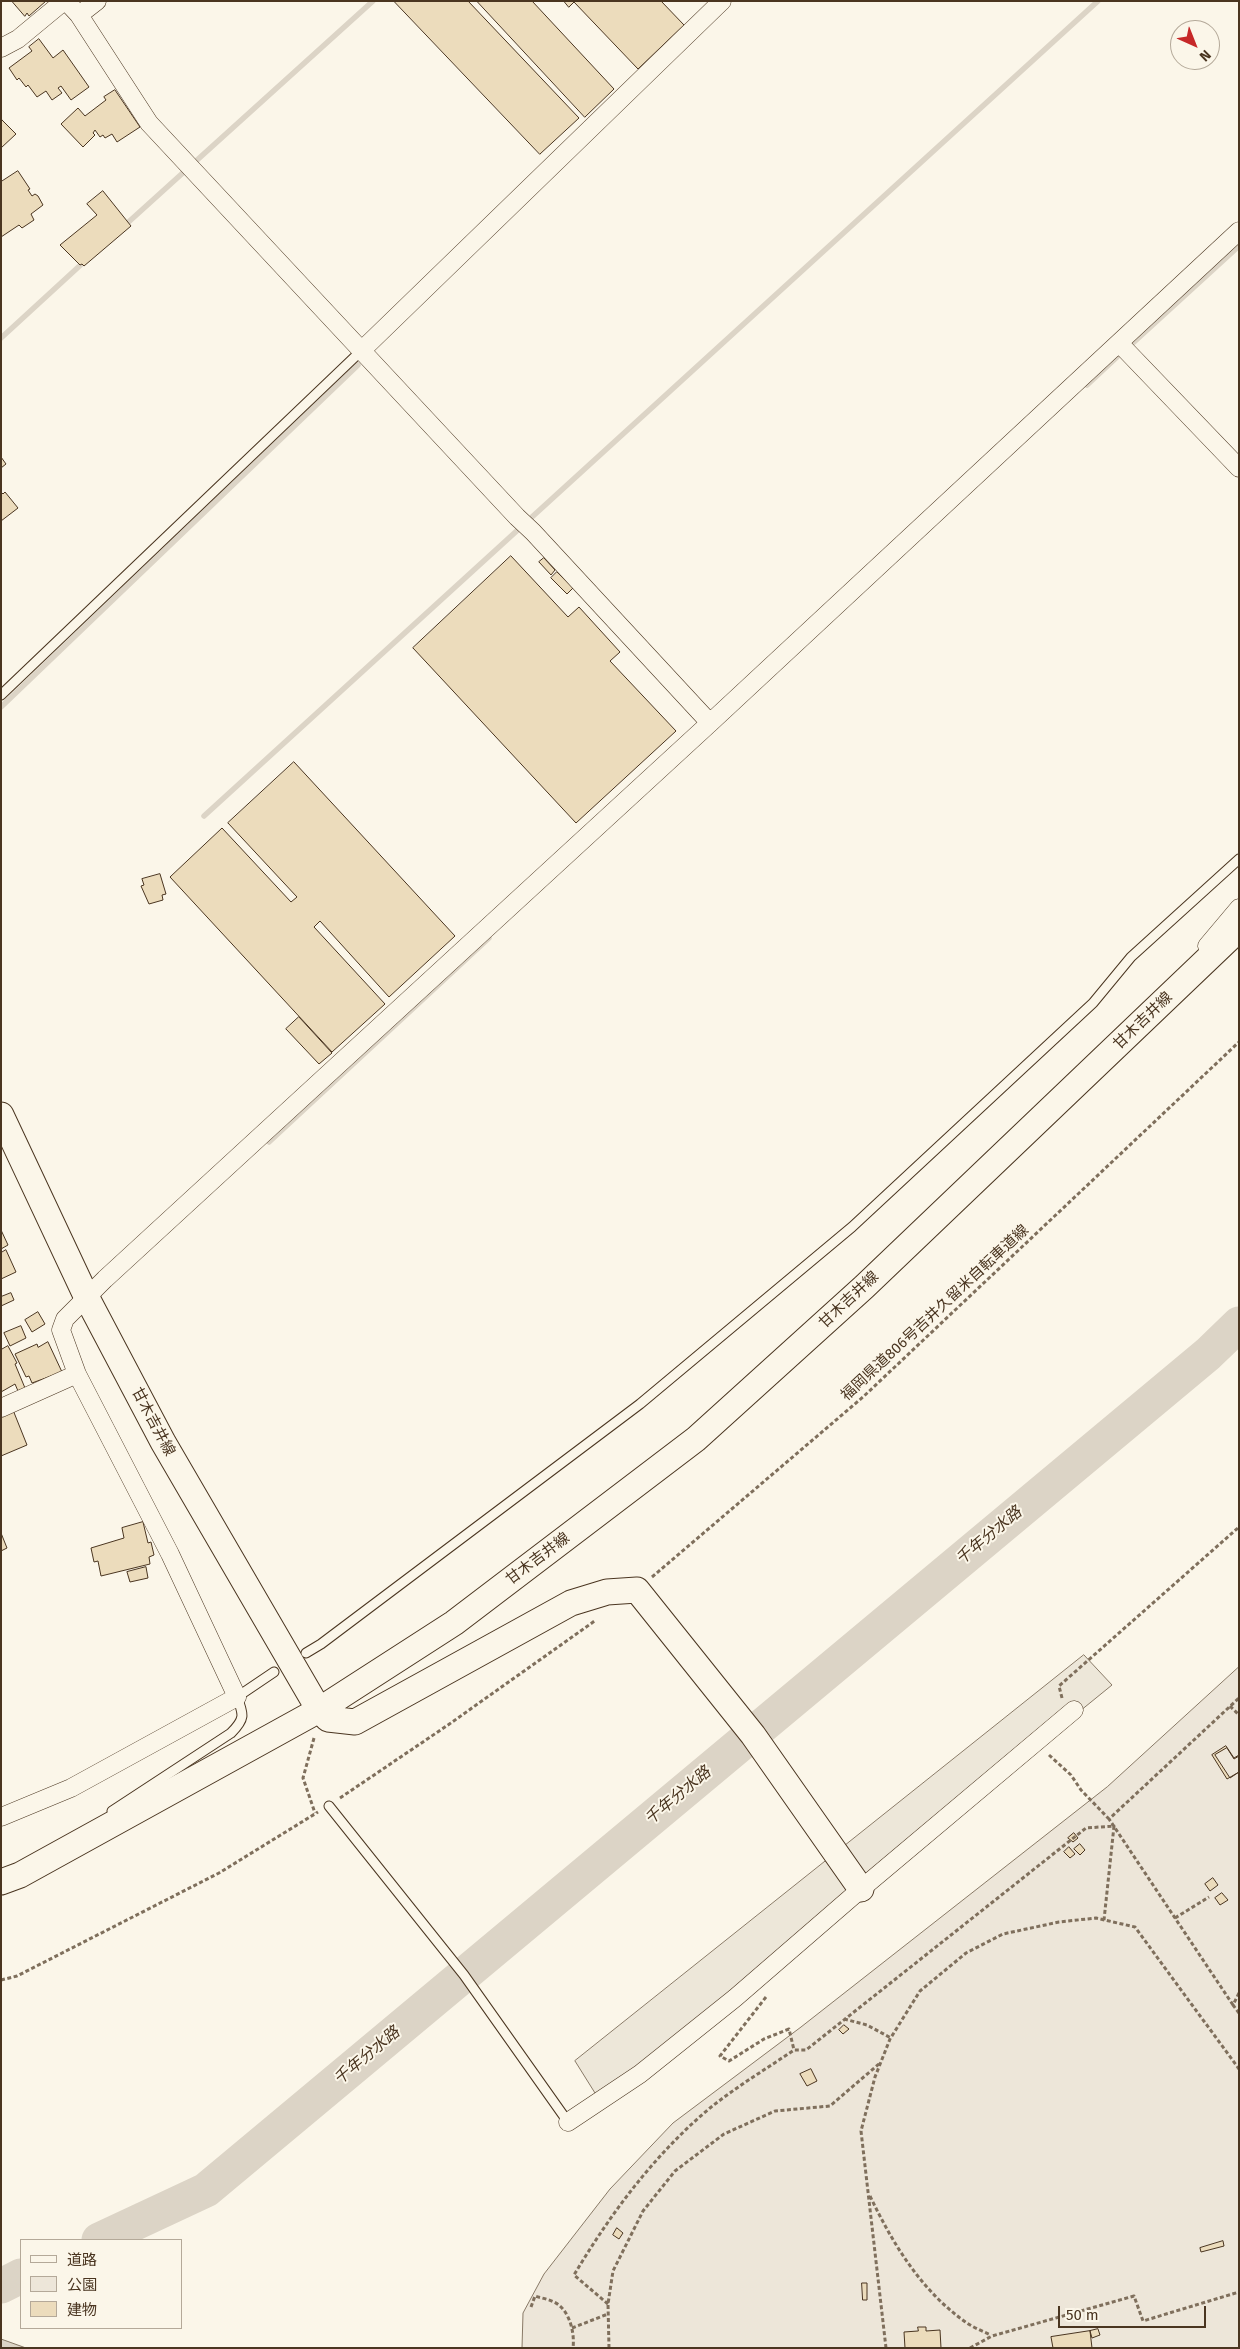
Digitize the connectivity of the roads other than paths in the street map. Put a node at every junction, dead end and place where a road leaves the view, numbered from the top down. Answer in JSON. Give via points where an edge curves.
{"nodes":[{"id":1,"x":65,"y":1,"type":"edge"},
{"id":2,"x":97,"y":1,"type":"edge"},
{"id":3,"x":722,"y":1,"type":"edge"},
{"id":4,"x":78,"y":15,"type":"junction"},
{"id":5,"x":1,"y":48,"type":"edge"},
{"id":6,"x":1239,"y":231,"type":"edge"},
{"id":7,"x":1119,"y":343,"type":"junction"},
{"id":8,"x":361,"y":351,"type":"junction"},
{"id":9,"x":1239,"y":468,"type":"edge"},
{"id":10,"x":1,"y":695,"type":"edge"},
{"id":11,"x":710,"y":724,"type":"junction"},
{"id":12,"x":1239,"y":860,"type":"edge"},
{"id":13,"x":1239,"y":908,"type":"edge"},
{"id":14,"x":1239,"y":929,"type":"edge"},
{"id":15,"x":1207,"y":959,"type":"junction"},
{"id":16,"x":1,"y":1115,"type":"edge"},
{"id":17,"x":87,"y":1298,"type":"junction"},
{"id":18,"x":77,"y":1374,"type":"junction"},
{"id":19,"x":1,"y":1408,"type":"edge"},
{"id":20,"x":306,"y":1653,"type":"dead end"},
{"id":21,"x":274,"y":1672,"type":"dead end"},
{"id":22,"x":237,"y":1696,"type":"junction"},
{"id":23,"x":1070,"y":1713,"type":"road end"},
{"id":24,"x":324,"y":1715,"type":"junction"},
{"id":25,"x":329,"y":1806,"type":"dead end"},
{"id":26,"x":105,"y":1815,"type":"dead end"},
{"id":27,"x":1,"y":1817,"type":"edge"},
{"id":28,"x":89,"y":1826,"type":"dead end"},
{"id":29,"x":3,"y":1881,"type":"edge"},
{"id":30,"x":861,"y":1889,"type":"junction"},
{"id":31,"x":568,"y":2122,"type":"joint"}],
"edges":[{"from":1,"to":4,"type":"street"},
{"from":1,"to":5,"type":"street","via":[[18,39]]},
{"from":2,"to":4,"type":"street"},
{"from":3,"to":8,"type":"street"},
{"from":4,"to":8,"type":"street","via":[[148,123]]},
{"from":6,"to":7,"type":"street"},
{"from":7,"to":9,"type":"street"},
{"from":7,"to":11,"type":"street"},
{"from":8,"to":10,"type":"lane"},
{"from":8,"to":11,"type":"street"},
{"from":11,"to":17,"type":"street"},
{"from":12,"to":20,"type":"lane","via":[[1131,957],[1093,1003],[852,1227],[640,1404]]},
{"from":13,"to":15,"type":"street","via":[[1206,947]]},
{"from":14,"to":15,"type":"main road","name":"甘木吉井線"},
{"from":15,"to":24,"type":"main road","name":"甘木吉井線","via":[[864,1287],[696,1438],[454,1623]]},
{"from":16,"to":17,"type":"main road","name":"甘木吉井線"},
{"from":17,"to":18,"type":"street","via":[[65,1319],[61,1330]]},
{"from":17,"to":24,"type":"main road","name":"甘木吉井線","via":[[163,1442]]},
{"from":18,"to":19,"type":"street"},
{"from":18,"to":22,"type":"street","via":[[170,1554]]},
{"from":21,"to":22,"type":"lane"},
{"from":22,"to":26,"type":"lane","via":[[243,1712],[242,1722],[231,1733]]},
{"from":22,"to":27,"type":"street","via":[[71,1788]]},
{"from":23,"to":30,"type":"street"},
{"from":24,"to":29,"type":"main road","via":[[28,1871]]},
{"from":24,"to":30,"type":"main road","via":[[355,1722],[571,1603],[607,1592],[637,1590],[753,1734]]},
{"from":25,"to":31,"type":"lane","via":[[464,1975]]},
{"from":28,"to":29,"type":"lane"},
{"from":30,"to":31,"type":"street","via":[[735,1998],[640,2074]]}]}
